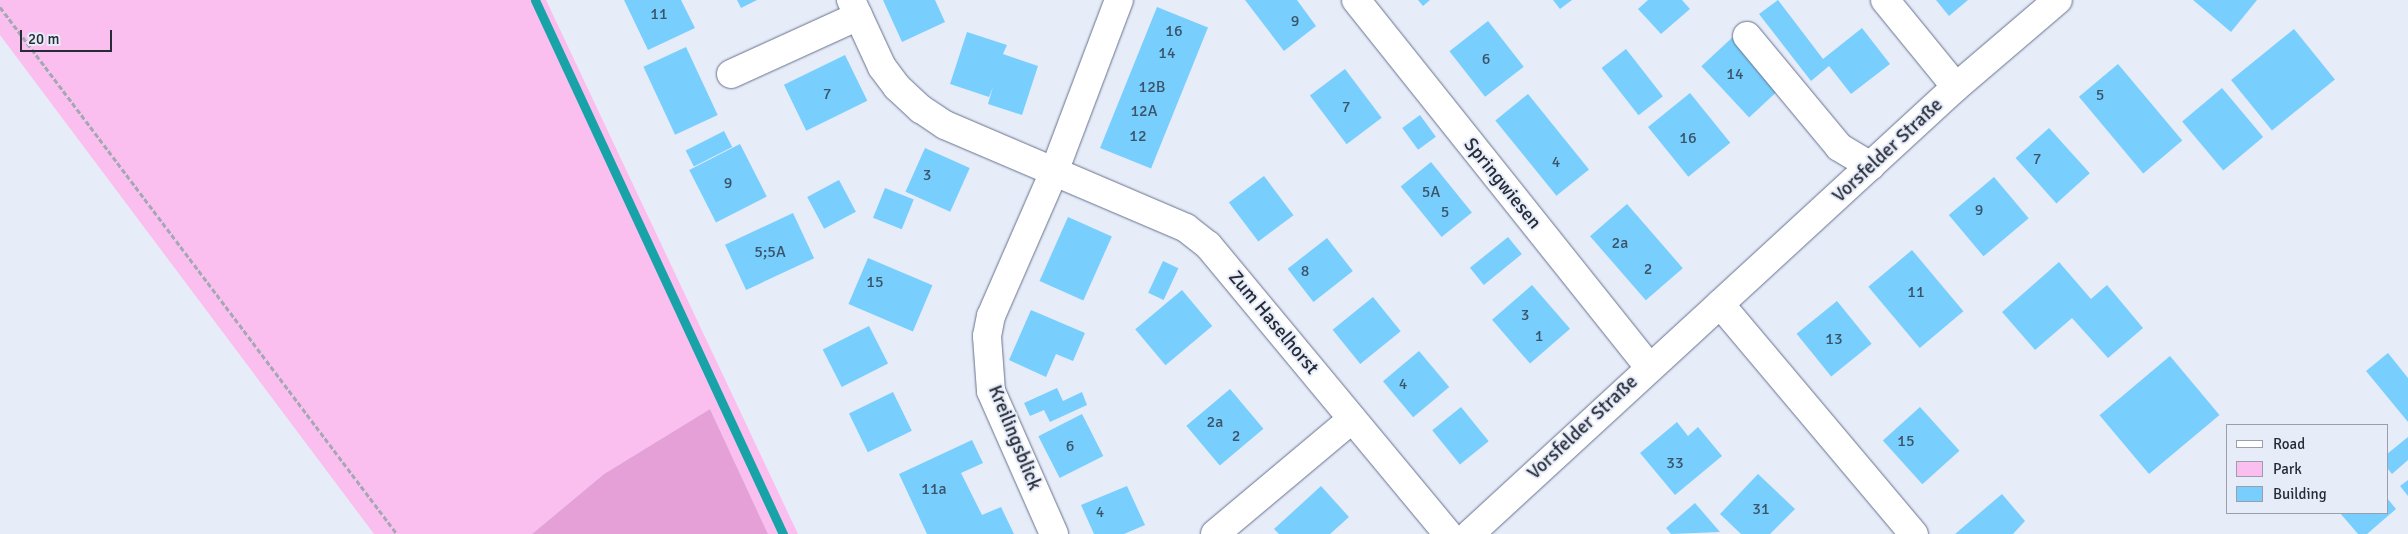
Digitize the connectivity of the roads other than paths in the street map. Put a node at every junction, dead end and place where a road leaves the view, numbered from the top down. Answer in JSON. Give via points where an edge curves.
{"nodes":[{"id":1,"x":1119,"y":0,"type":"edge"},
{"id":2,"x":1356,"y":0,"type":"edge"},
{"id":3,"x":1885,"y":0,"type":"edge"},
{"id":4,"x":2058,"y":0,"type":"edge"},
{"id":5,"x":855,"y":8,"type":"edge"},
{"id":6,"x":1747,"y":36,"type":"dead end"},
{"id":7,"x":732,"y":74,"type":"dead end"},
{"id":8,"x":1956,"y":87,"type":"junction"},
{"id":9,"x":1871,"y":166,"type":"junction"},
{"id":10,"x":1054,"y":172,"type":"junction"},
{"id":11,"x":1720,"y":304,"type":"junction"},
{"id":12,"x":1649,"y":367,"type":"junction"},
{"id":13,"x":1352,"y":419,"type":"junction"},
{"id":14,"x":1054,"y":534,"type":"edge"},
{"id":15,"x":1215,"y":534,"type":"edge"},
{"id":16,"x":1448,"y":534,"type":"edge"},
{"id":17,"x":1470,"y":534,"type":"edge"},
{"id":18,"x":1914,"y":534,"type":"edge"}],
"edges":[{"from":1,"to":10,"type":"street"},
{"from":2,"to":12,"type":"street","name":"Springwiesen"},
{"from":3,"to":8,"type":"street"},
{"from":4,"to":8,"type":"street","name":"Vorsfelder Straße"},
{"from":5,"to":7,"type":"street","name":"Zum Haselhorst"},
{"from":5,"to":10,"type":"street","name":"Zum Haselhorst","via":[[882,67],[897,88],[921,109],[945,125]]},
{"from":6,"to":9,"type":"street","via":[[1838,147]]},
{"from":8,"to":9,"type":"street","name":"Vorsfelder Straße"},
{"from":9,"to":11,"type":"street","name":"Vorsfelder Straße"},
{"from":10,"to":13,"type":"street","name":"Zum Haselhorst","via":[[1186,228],[1208,245]]},
{"from":10,"to":14,"type":"street","name":"Kreilingsblick","via":[[991,316],[987,336],[991,391]]},
{"from":11,"to":12,"type":"street","name":"Vorsfelder Straße"},
{"from":11,"to":18,"type":"street"},
{"from":12,"to":17,"type":"street","name":"Vorsfelder Straße"},
{"from":13,"to":15,"type":"street"},
{"from":13,"to":16,"type":"street","name":"Zum Haselhorst"}]}
